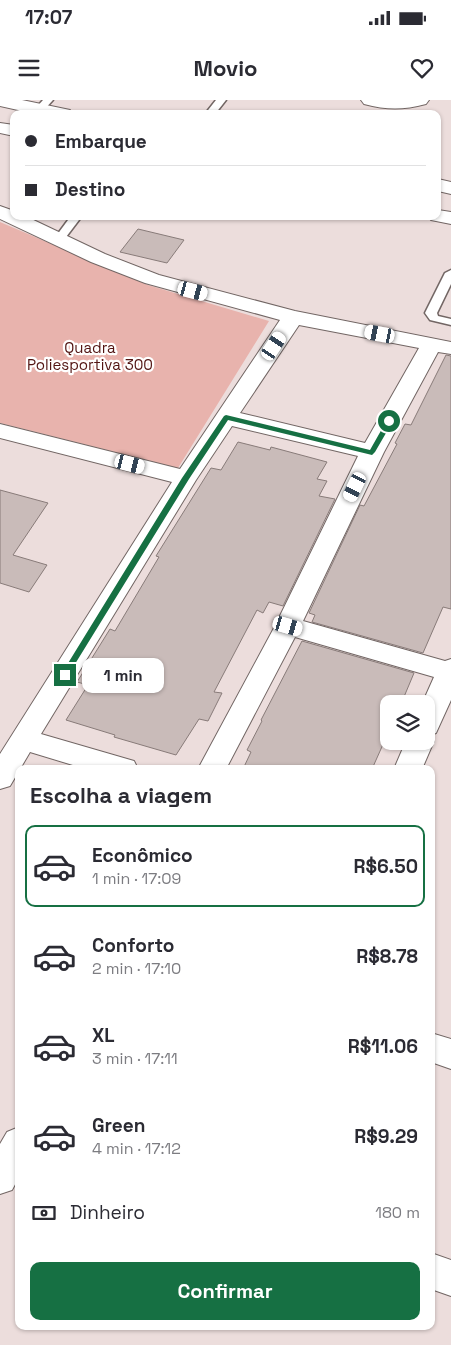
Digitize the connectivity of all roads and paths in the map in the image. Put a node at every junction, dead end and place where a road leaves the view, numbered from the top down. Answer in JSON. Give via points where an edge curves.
{"nodes":[{"id":1,"x":222,"y":100,"type":"edge"},
{"id":2,"x":370,"y":100,"type":"edge"},
{"id":3,"x":420,"y":100,"type":"edge"},
{"id":4,"x":0,"y":101,"type":"edge"},
{"id":5,"x":44,"y":105,"type":"edge"},
{"id":6,"x":213,"y":110,"type":"edge"},
{"id":7,"x":17,"y":220,"type":"edge"},
{"id":8,"x":74,"y":220,"type":"edge"},
{"id":9,"x":58,"y":239,"type":"junction"},
{"id":10,"x":451,"y":273,"type":"edge"},
{"id":11,"x":293,"y":317,"type":"junction"},
{"id":12,"x":451,"y":322,"type":"edge"},
{"id":13,"x":442,"y":346,"type":"edge"},
{"id":14,"x":226,"y":417,"type":"junction"},
{"id":15,"x":0,"y":431,"type":"edge"},
{"id":16,"x":372,"y":452,"type":"junction"},
{"id":17,"x":186,"y":478,"type":"junction"},
{"id":18,"x":288,"y":626,"type":"junction"},
{"id":19,"x":450,"y":671,"type":"edge"},
{"id":20,"x":435,"y":705,"type":"edge"},
{"id":21,"x":24,"y":740,"type":"junction"},
{"id":22,"x":416,"y":750,"type":"edge"},
{"id":23,"x":110,"y":765,"type":"edge"},
{"id":24,"x":214,"y":765,"type":"edge"},
{"id":25,"x":410,"y":765,"type":"edge"},
{"id":26,"x":0,"y":778,"type":"edge"},
{"id":27,"x":435,"y":1048,"type":"edge"},
{"id":28,"x":451,"y":1054,"type":"edge"},
{"id":29,"x":15,"y":1150,"type":"edge"},
{"id":30,"x":0,"y":1178,"type":"edge"},
{"id":31,"x":435,"y":1272,"type":"edge"},
{"id":32,"x":451,"y":1278,"type":"edge"}],
"edges":[{"from":1,"to":6,"type":"lane"},
{"from":2,"to":3,"type":"street","via":[[404,104]]},
{"from":4,"to":5,"type":"street"},
{"from":7,"to":9,"type":"street"},
{"from":8,"to":9,"type":"lane"},
{"from":9,"to":11,"type":"street","via":[[152,279]]},
{"from":10,"to":12,"type":"lane","via":[[431,313],[434,318]]},
{"from":11,"to":13,"type":"street"},
{"from":11,"to":14,"type":"street"},
{"from":13,"to":16,"type":"street"},
{"from":14,"to":16,"type":"street"},
{"from":14,"to":17,"type":"street"},
{"from":15,"to":17,"type":"street"},
{"from":16,"to":18,"type":"street"},
{"from":17,"to":21,"type":"street"},
{"from":18,"to":19,"type":"street"},
{"from":18,"to":24,"type":"street"},
{"from":19,"to":20,"type":"street"},
{"from":21,"to":23,"type":"street"},
{"from":21,"to":26,"type":"street"},
{"from":22,"to":25,"type":"street"},
{"from":27,"to":28,"type":"street"},
{"from":29,"to":30,"type":"street"},
{"from":31,"to":32,"type":"street"}]}
